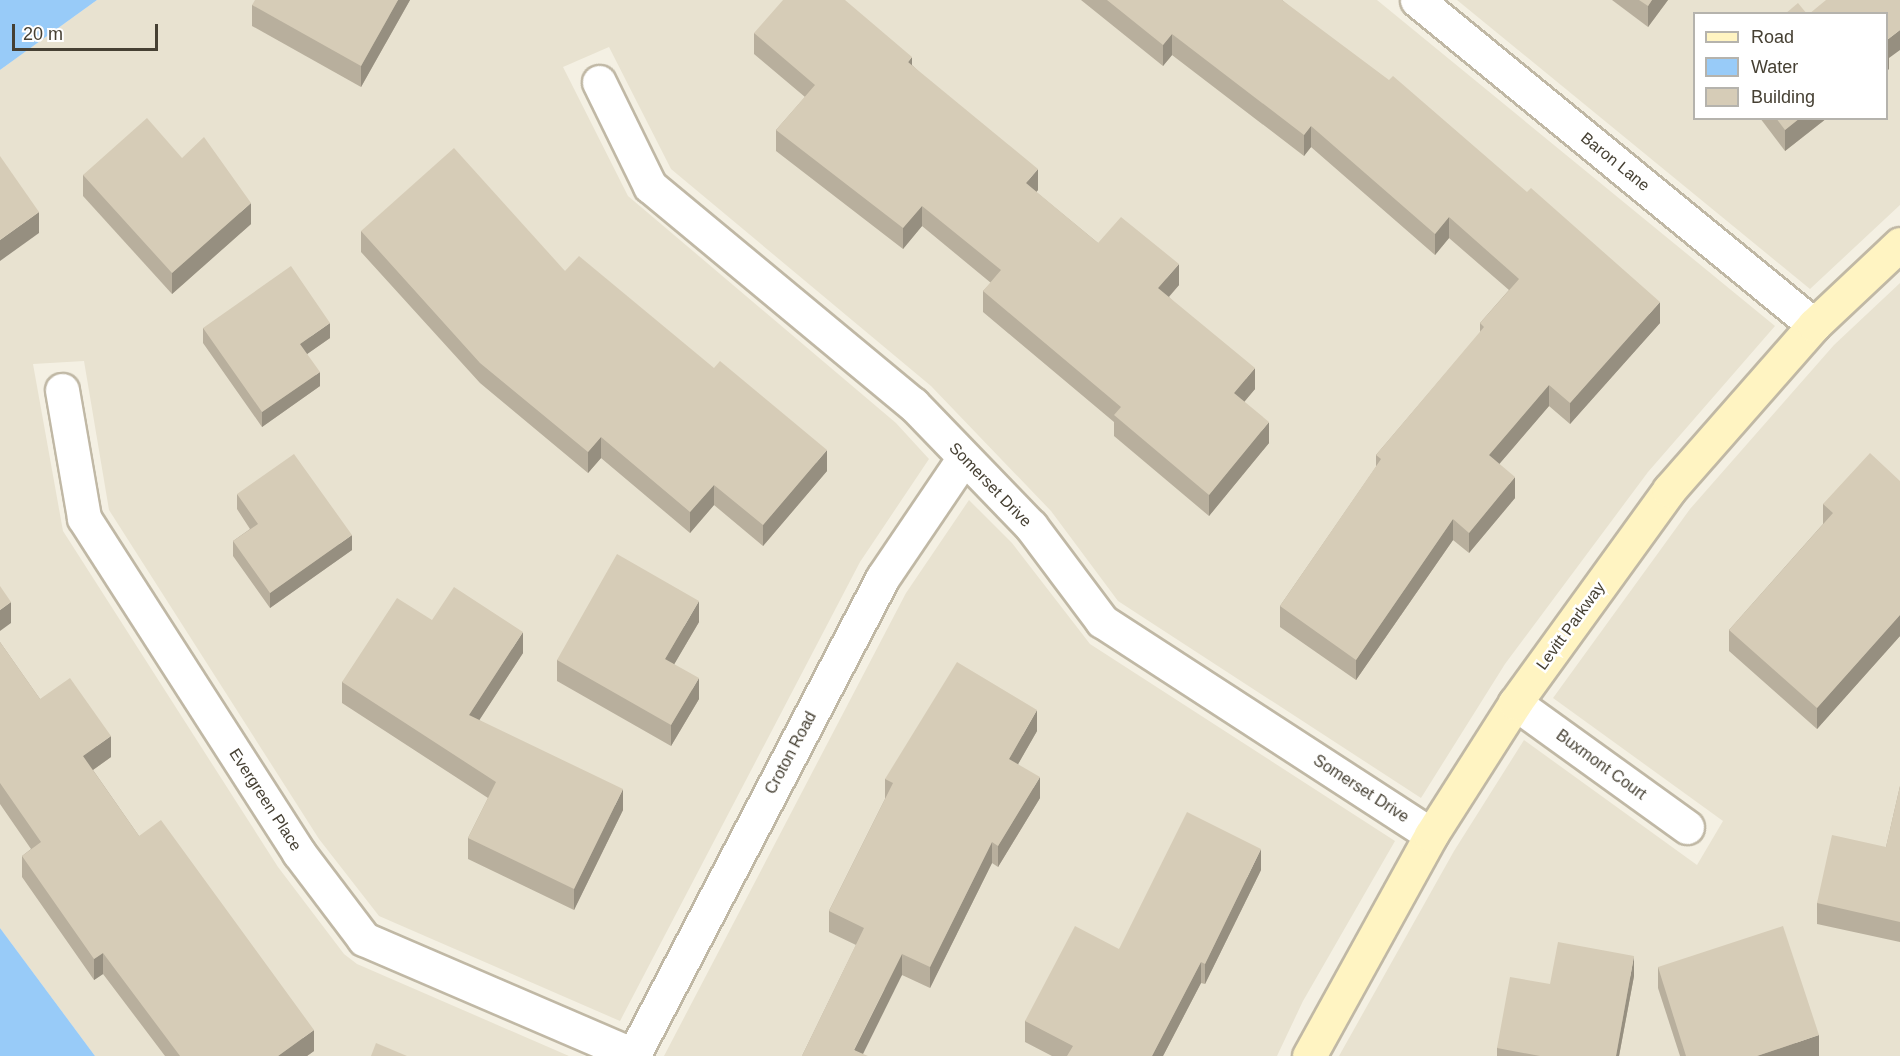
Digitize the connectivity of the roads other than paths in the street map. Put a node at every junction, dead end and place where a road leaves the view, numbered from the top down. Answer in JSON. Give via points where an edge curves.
{"nodes":[{"id":1,"x":1417,"y":0,"type":"edge"},
{"id":2,"x":599,"y":81,"type":"dead end"},
{"id":3,"x":1900,"y":244,"type":"edge"},
{"id":4,"x":1814,"y":325,"type":"junction"},
{"id":5,"x":62,"y":390,"type":"dead end"},
{"id":6,"x":963,"y":459,"type":"junction"},
{"id":7,"x":1515,"y":703,"type":"junction"},
{"id":8,"x":1688,"y":827,"type":"dead end"},
{"id":9,"x":1431,"y":835,"type":"junction"},
{"id":10,"x":633,"y":1056,"type":"edge"},
{"id":11,"x":1308,"y":1056,"type":"edge"}],
"edges":[{"from":1,"to":4,"type":"street","name":"Baron Lane"},
{"from":2,"to":6,"type":"street","name":"Somerset Drive","via":[[650,186],[913,404]]},
{"from":3,"to":4,"type":"street","name":"Levitt Parkway"},
{"from":4,"to":7,"type":"street","name":"Levitt Parkway","via":[[1669,490]]},
{"from":5,"to":10,"type":"street","name":"Evergreen Place","via":[[84,518],[299,853],[364,939]]},
{"from":6,"to":9,"type":"street","name":"Somerset Drive","via":[[1031,526],[1102,621]]},
{"from":6,"to":10,"type":"street","name":"Croton Road","via":[[883,577]]},
{"from":7,"to":8,"type":"street","name":"Buxmont Court"},
{"from":7,"to":9,"type":"street","name":"Levitt Parkway"},
{"from":9,"to":11,"type":"street","name":"Levitt Parkway"}]}
